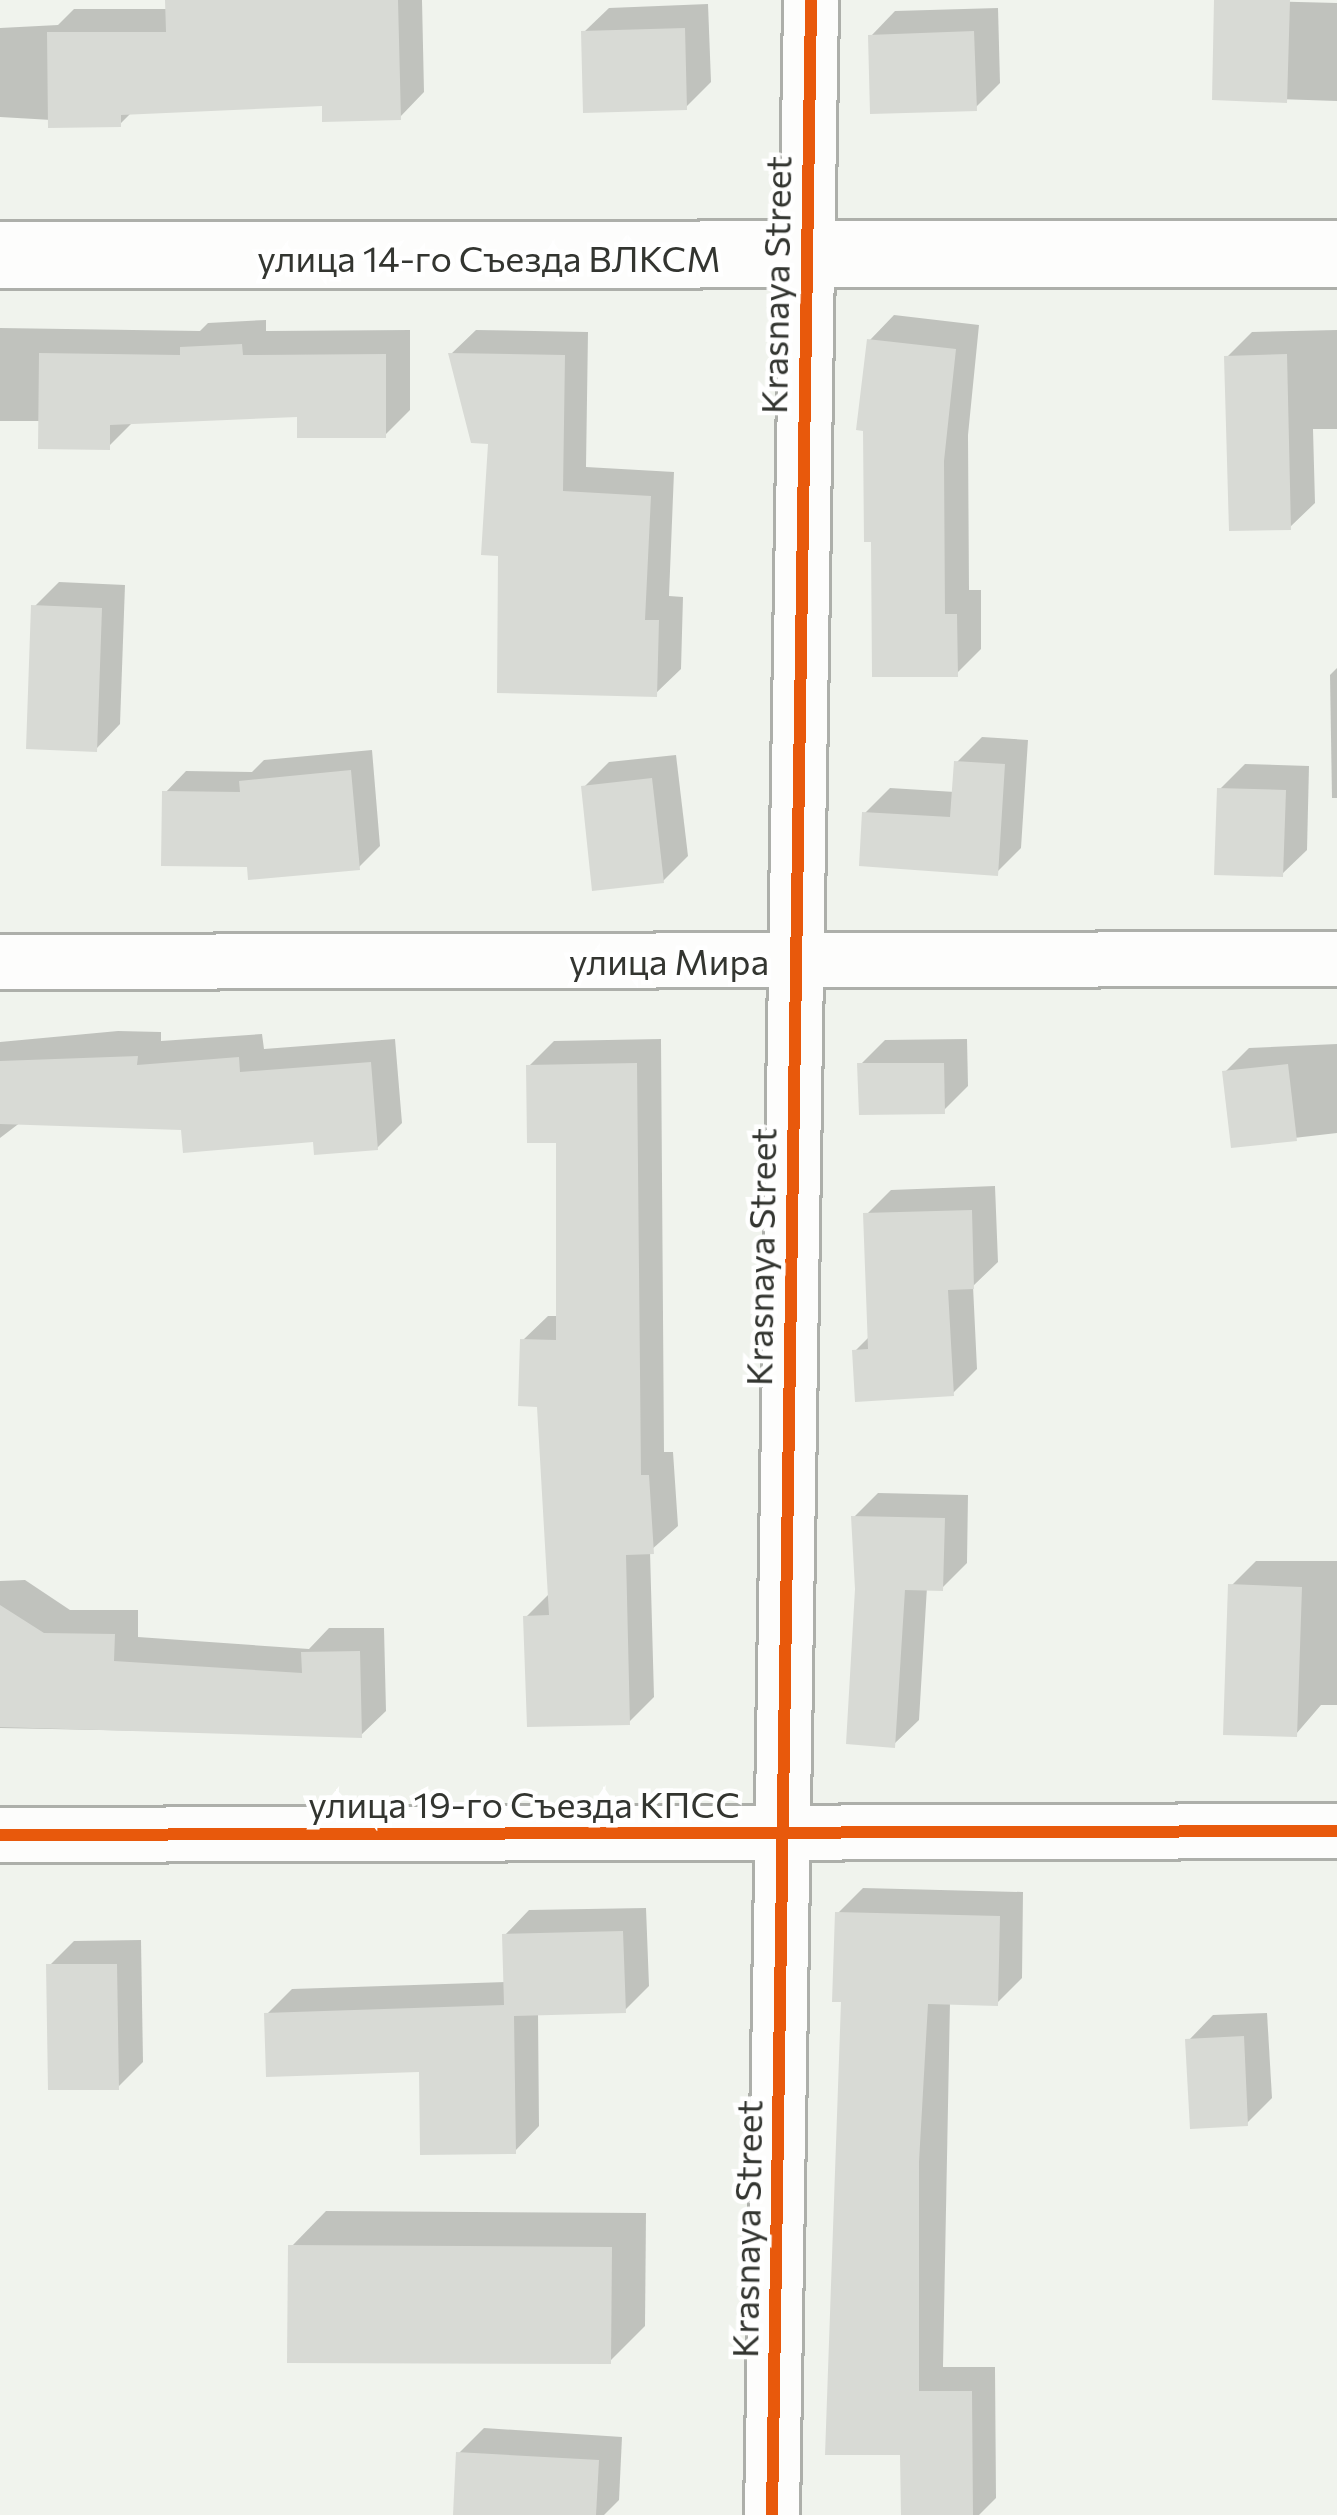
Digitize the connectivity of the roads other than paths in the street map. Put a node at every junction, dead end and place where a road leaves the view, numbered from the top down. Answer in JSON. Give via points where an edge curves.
{"nodes":[{"id":1,"x":811,"y":0,"type":"edge"},
{"id":2,"x":1337,"y":254,"type":"edge"},
{"id":3,"x":0,"y":255,"type":"edge"},
{"id":4,"x":805,"y":258,"type":"junction"},
{"id":5,"x":1337,"y":959,"type":"edge"},
{"id":6,"x":794,"y":961,"type":"junction"},
{"id":7,"x":0,"y":962,"type":"edge"},
{"id":8,"x":1337,"y":1831,"type":"edge"},
{"id":9,"x":782,"y":1833,"type":"junction"},
{"id":10,"x":0,"y":1835,"type":"edge"},
{"id":11,"x":772,"y":2515,"type":"edge"}],
"edges":[{"from":1,"to":4,"type":"street","name":"Krasnaya Street"},
{"from":2,"to":4,"type":"street","name":"улица 14-го Съезда ВЛКСМ"},
{"from":3,"to":4,"type":"street","name":"улица 14-го Съезда ВЛКСМ"},
{"from":4,"to":6,"type":"street","name":"Krasnaya Street"},
{"from":5,"to":6,"type":"street","name":"улица Мира"},
{"from":6,"to":7,"type":"street","name":"улица Мира"},
{"from":6,"to":9,"type":"street","name":"Krasnaya Street"},
{"from":8,"to":9,"type":"street","name":"улица 19-го Съезда КПСС"},
{"from":9,"to":10,"type":"street","name":"улица 19-го Съезда КПСС"},
{"from":9,"to":11,"type":"street","name":"Krasnaya Street"}]}
